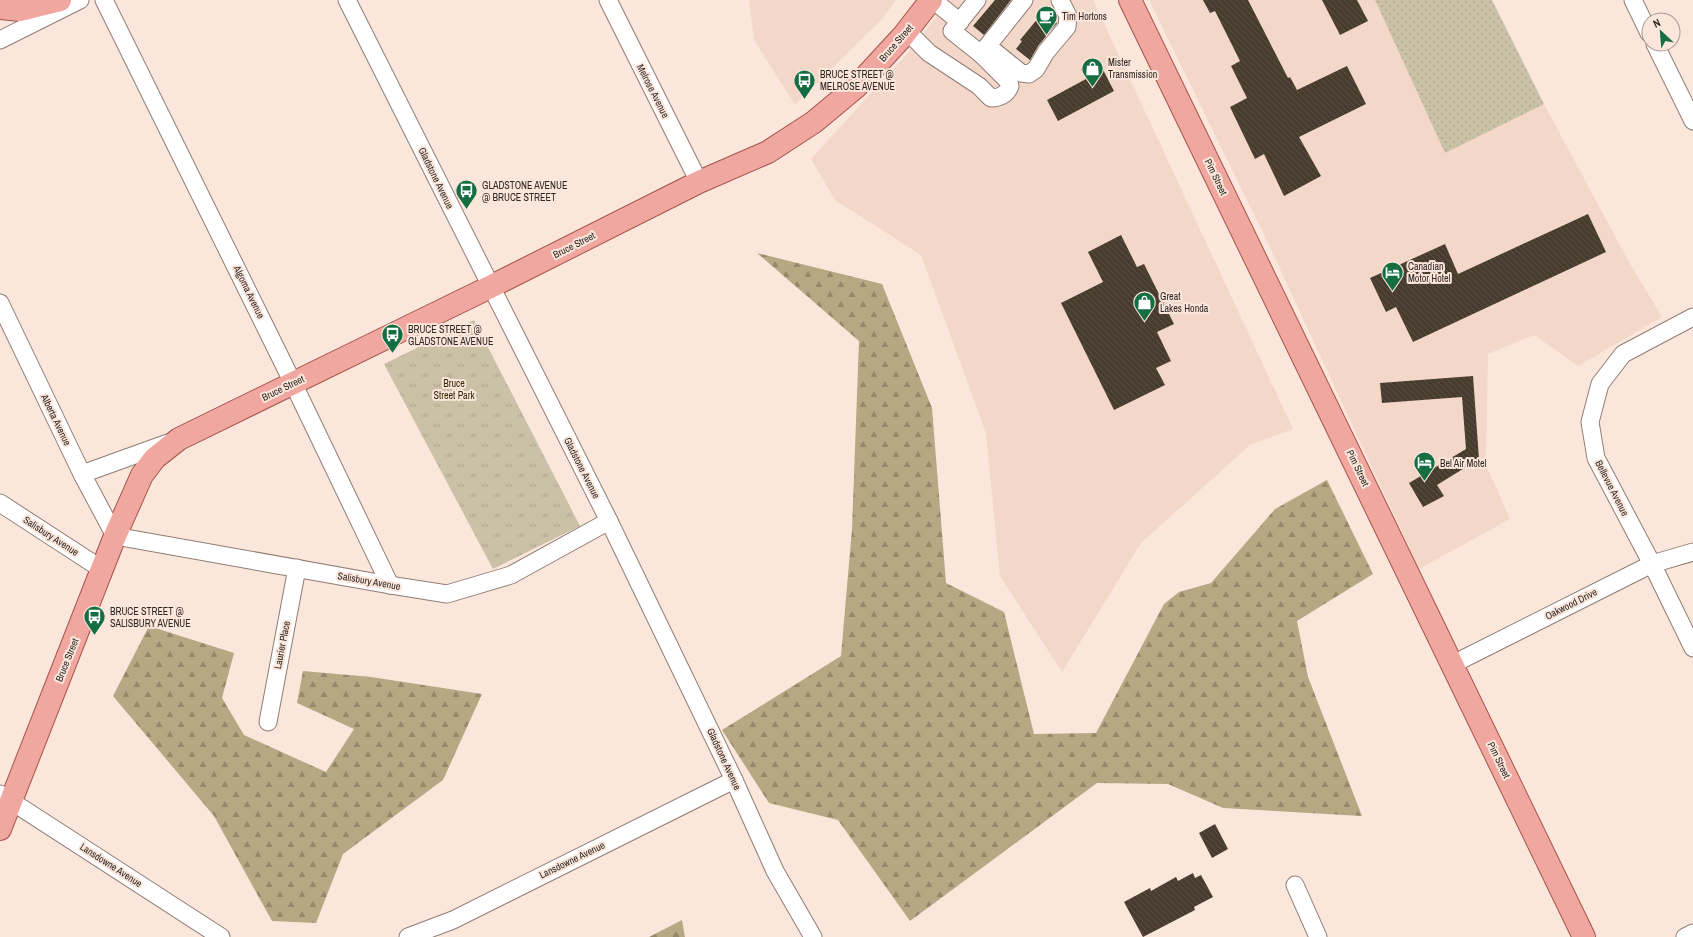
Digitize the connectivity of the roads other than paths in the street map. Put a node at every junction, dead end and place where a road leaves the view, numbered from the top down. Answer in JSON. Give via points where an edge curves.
{"nodes":[{"id":1,"x":60,"y":0,"type":"edge"},
{"id":2,"x":80,"y":0,"type":"edge"},
{"id":3,"x":104,"y":0,"type":"edge"},
{"id":4,"x":347,"y":0,"type":"edge"},
{"id":5,"x":608,"y":0,"type":"edge"},
{"id":6,"x":932,"y":0,"type":"edge"},
{"id":7,"x":977,"y":0,"type":"edge"},
{"id":8,"x":1024,"y":0,"type":"edge"},
{"id":9,"x":1060,"y":0,"type":"edge"},
{"id":10,"x":1130,"y":0,"type":"edge"},
{"id":11,"x":1633,"y":0,"type":"edge"},
{"id":12,"x":0,"y":8,"type":"edge"},
{"id":13,"x":1641,"y":16,"type":"edge"},
{"id":14,"x":960,"y":22,"type":"junction"},
{"id":15,"x":907,"y":31,"type":"junction"},
{"id":16,"x":0,"y":40,"type":"edge"},
{"id":17,"x":984,"y":50,"type":"junction"},
{"id":18,"x":1659,"y":52,"type":"edge"},
{"id":19,"x":983,"y":90,"type":"junction"},
{"id":20,"x":1693,"y":121,"type":"edge"},
{"id":21,"x":699,"y":182,"type":"junction"},
{"id":22,"x":490,"y":287,"type":"junction"},
{"id":23,"x":0,"y":303,"type":"edge"},
{"id":24,"x":1693,"y":317,"type":"edge"},
{"id":25,"x":293,"y":383,"type":"junction"},
{"id":26,"x":179,"y":439,"type":"junction"},
{"id":27,"x":82,"y":474,"type":"junction"},
{"id":28,"x":0,"y":503,"type":"edge"},
{"id":29,"x":609,"y":521,"type":"junction"},
{"id":30,"x":115,"y":536,"type":"junction"},
{"id":31,"x":1693,"y":552,"type":"edge"},
{"id":32,"x":1652,"y":564,"type":"junction"},
{"id":33,"x":297,"y":568,"type":"junction"},
{"id":34,"x":103,"y":570,"type":"junction"},
{"id":35,"x":390,"y":586,"type":"junction"},
{"id":36,"x":1693,"y":648,"type":"edge"},
{"id":37,"x":1453,"y":664,"type":"junction"},
{"id":38,"x":268,"y":722,"type":"dead end"},
{"id":39,"x":734,"y":780,"type":"junction"},
{"id":40,"x":5,"y":797,"type":"edge"},
{"id":41,"x":0,"y":829,"type":"edge"},
{"id":42,"x":1295,"y":885,"type":"dead end"},
{"id":43,"x":1693,"y":934,"type":"edge"},
{"id":44,"x":221,"y":937,"type":"edge"},
{"id":45,"x":408,"y":937,"type":"edge"},
{"id":46,"x":813,"y":937,"type":"edge"},
{"id":47,"x":1318,"y":937,"type":"edge"},
{"id":48,"x":1584,"y":937,"type":"edge"},
{"id":49,"x":1686,"y":937,"type":"edge"}],
"edges":[{"from":1,"to":12,"type":"main road","via":[[20,10]]},
{"from":2,"to":16,"type":"street"},
{"from":3,"to":25,"type":"street","name":"Algoma Avenue"},
{"from":4,"to":22,"type":"street","name":"Gladstone Avenue"},
{"from":5,"to":21,"type":"street","name":"Melrose Avenue"},
{"from":6,"to":14,"type":"street"},
{"from":6,"to":15,"type":"main road","name":"Bruce Street"},
{"from":7,"to":14,"type":"street"},
{"from":8,"to":17,"type":"street"},
{"from":9,"to":17,"type":"street","via":[[1068,16],[1067,27],[1032,72],[1018,72]]},
{"from":10,"to":37,"type":"main road","name":"Pim Street"},
{"from":11,"to":13,"type":"street"},
{"from":14,"to":17,"type":"street","via":[[952,31]]},
{"from":15,"to":19,"type":"street","via":[[929,53]]},
{"from":15,"to":21,"type":"main road","name":"Bruce Street","via":[[856,87],[814,122],[768,152]]},
{"from":17,"to":19,"type":"street","via":[[980,78]]},
{"from":17,"to":19,"type":"street","via":[[1006,77],[1010,86],[1005,93],[995,98],[991,98]]},
{"from":18,"to":20,"type":"street"},
{"from":21,"to":22,"type":"main road","name":"Bruce Street"},
{"from":22,"to":25,"type":"main road","name":"Bruce Street"},
{"from":22,"to":29,"type":"street","name":"Gladstone Avenue"},
{"from":23,"to":27,"type":"street","name":"Alberta Avenue"},
{"from":24,"to":32,"type":"street","name":"Bellevue Avenue","via":[[1623,354],[1600,384],[1590,422],[1596,458]]},
{"from":25,"to":26,"type":"main road","name":"Bruce Street"},
{"from":25,"to":35,"type":"street","name":"Algoma Avenue"},
{"from":26,"to":27,"type":"street","name":"Bruce Street"},
{"from":26,"to":30,"type":"main road","name":"Bruce Street","via":[[155,458],[142,475]]},
{"from":27,"to":30,"type":"street","name":"Alberta Avenue"},
{"from":28,"to":34,"type":"street","name":"Salisbury Avenue"},
{"from":29,"to":35,"type":"street","name":"Salisbury Avenue","via":[[511,575],[476,586],[447,594]]},
{"from":29,"to":39,"type":"street","name":"Gladstone Avenue"},
{"from":30,"to":33,"type":"street","name":"Salisbury Avenue"},
{"from":30,"to":34,"type":"main road","name":"Bruce Street"},
{"from":31,"to":32,"type":"street","name":"Oakwood Drive"},
{"from":32,"to":36,"type":"street","name":"Bellevue Avenue"},
{"from":32,"to":37,"type":"street","name":"Oakwood Drive"},
{"from":33,"to":35,"type":"street","name":"Salisbury Avenue"},
{"from":33,"to":38,"type":"street","name":"Laurier Place"},
{"from":34,"to":40,"type":"main road","name":"Bruce Street"},
{"from":37,"to":48,"type":"main road","name":"Pim Street"},
{"from":39,"to":45,"type":"street","name":"Lansdowne Avenue","via":[[454,920]]},
{"from":39,"to":46,"type":"street","name":"Gladstone Avenue","via":[[775,871]]},
{"from":40,"to":41,"type":"main road","name":"Bruce Street"},
{"from":40,"to":44,"type":"street","name":"Lansdowne Avenue"},
{"from":42,"to":47,"type":"street"},
{"from":43,"to":49,"type":"street"}]}
